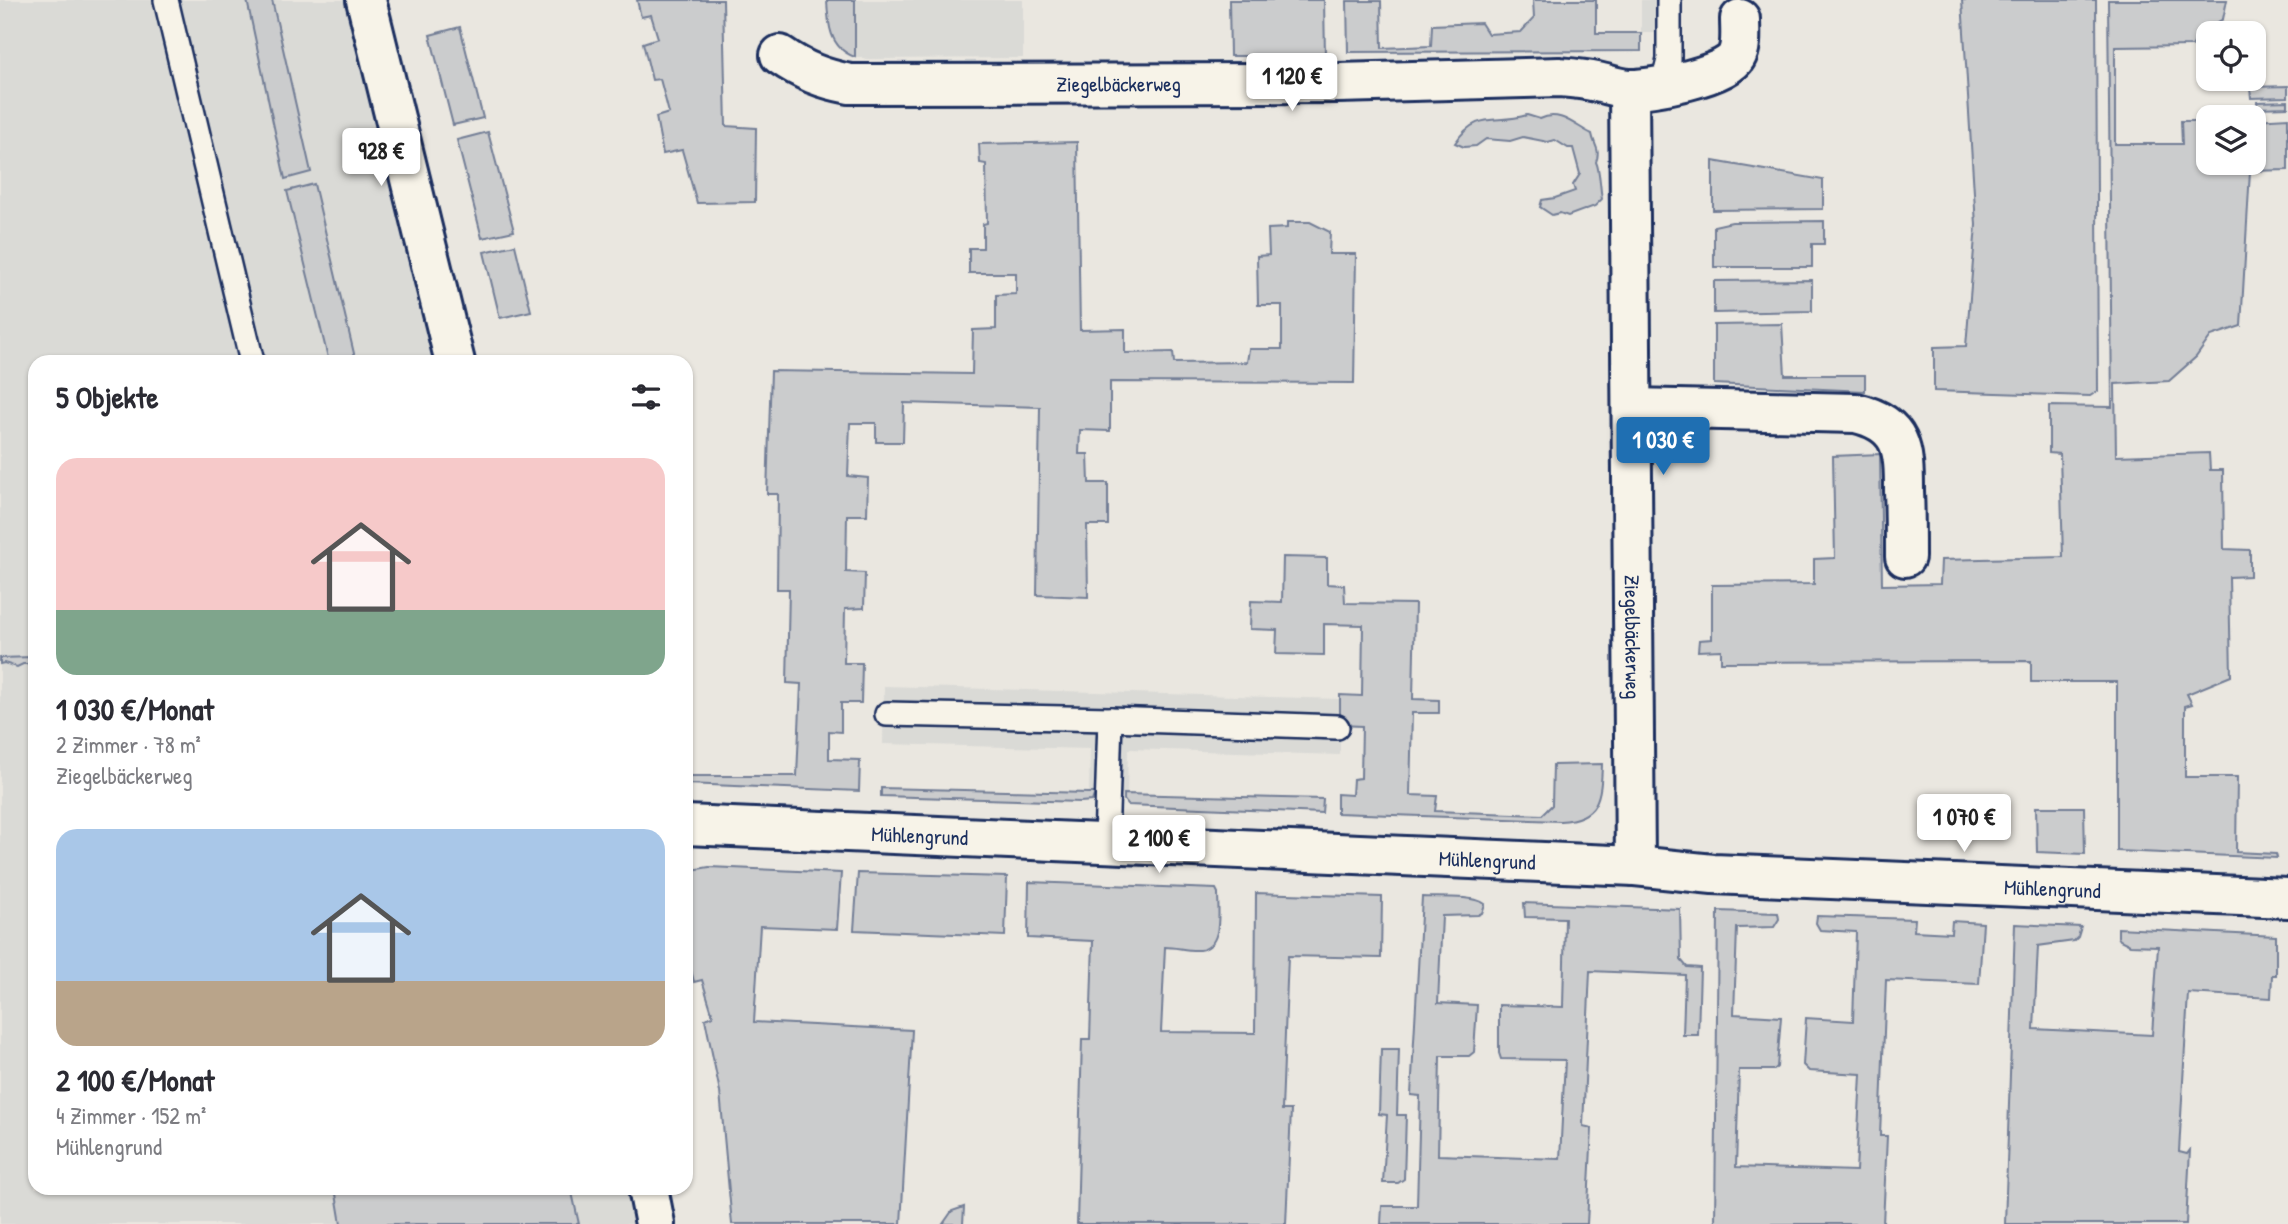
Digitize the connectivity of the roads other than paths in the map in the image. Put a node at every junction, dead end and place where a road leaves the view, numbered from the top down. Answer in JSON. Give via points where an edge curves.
{"nodes":[{"id":1,"x":166,"y":0,"type":"edge"},
{"id":2,"x":366,"y":0,"type":"edge"},
{"id":3,"x":1670,"y":0,"type":"edge"},
{"id":4,"x":1740,"y":19,"type":"dead end"},
{"id":5,"x":780,"y":55,"type":"dead end"},
{"id":6,"x":1646,"y":86,"type":"junction"},
{"id":7,"x":250,"y":355,"type":"edge"},
{"id":8,"x":453,"y":355,"type":"edge"},
{"id":9,"x":1632,"y":408,"type":"junction"},
{"id":10,"x":1905,"y":557,"type":"dead end"},
{"id":11,"x":887,"y":715,"type":"dead end"},
{"id":12,"x":1110,"y":719,"type":"junction"},
{"id":13,"x":1337,"y":727,"type":"dead end"},
{"id":14,"x":693,"y":825,"type":"edge"},
{"id":15,"x":1106,"y":843,"type":"junction"},
{"id":16,"x":1635,"y":866,"type":"junction"},
{"id":17,"x":2288,"y":898,"type":"edge"},
{"id":18,"x":649,"y":1195,"type":"edge"},
{"id":19,"x":655,"y":1224,"type":"edge"}],
"edges":[{"from":1,"to":7,"type":"lane"},
{"from":2,"to":8,"type":"street"},
{"from":3,"to":6,"type":"lane","via":[[1669,60]]},
{"from":4,"to":6,"type":"street","name":"Ziegelbäckerweg","via":[[1736,59],[1714,74]]},
{"from":5,"to":6,"type":"street","name":"Ziegelbäckerweg","via":[[825,80],[850,84],[1338,83],[1559,77]]},
{"from":6,"to":9,"type":"street","name":"Ziegelbäckerweg"},
{"from":9,"to":10,"type":"street","via":[[1856,413],[1875,419],[1893,432],[1903,450]]},
{"from":9,"to":16,"type":"street","name":"Ziegelbäckerweg"},
{"from":11,"to":12,"type":"lane"},
{"from":12,"to":13,"type":"lane"},
{"from":12,"to":15,"type":"lane"},
{"from":14,"to":15,"type":"street","name":"Mühlengrund"},
{"from":15,"to":16,"type":"street","name":"Mühlengrund"},
{"from":16,"to":17,"type":"street","name":"Mühlengrund","via":[[1713,874]]},
{"from":18,"to":19,"type":"street"}]}
